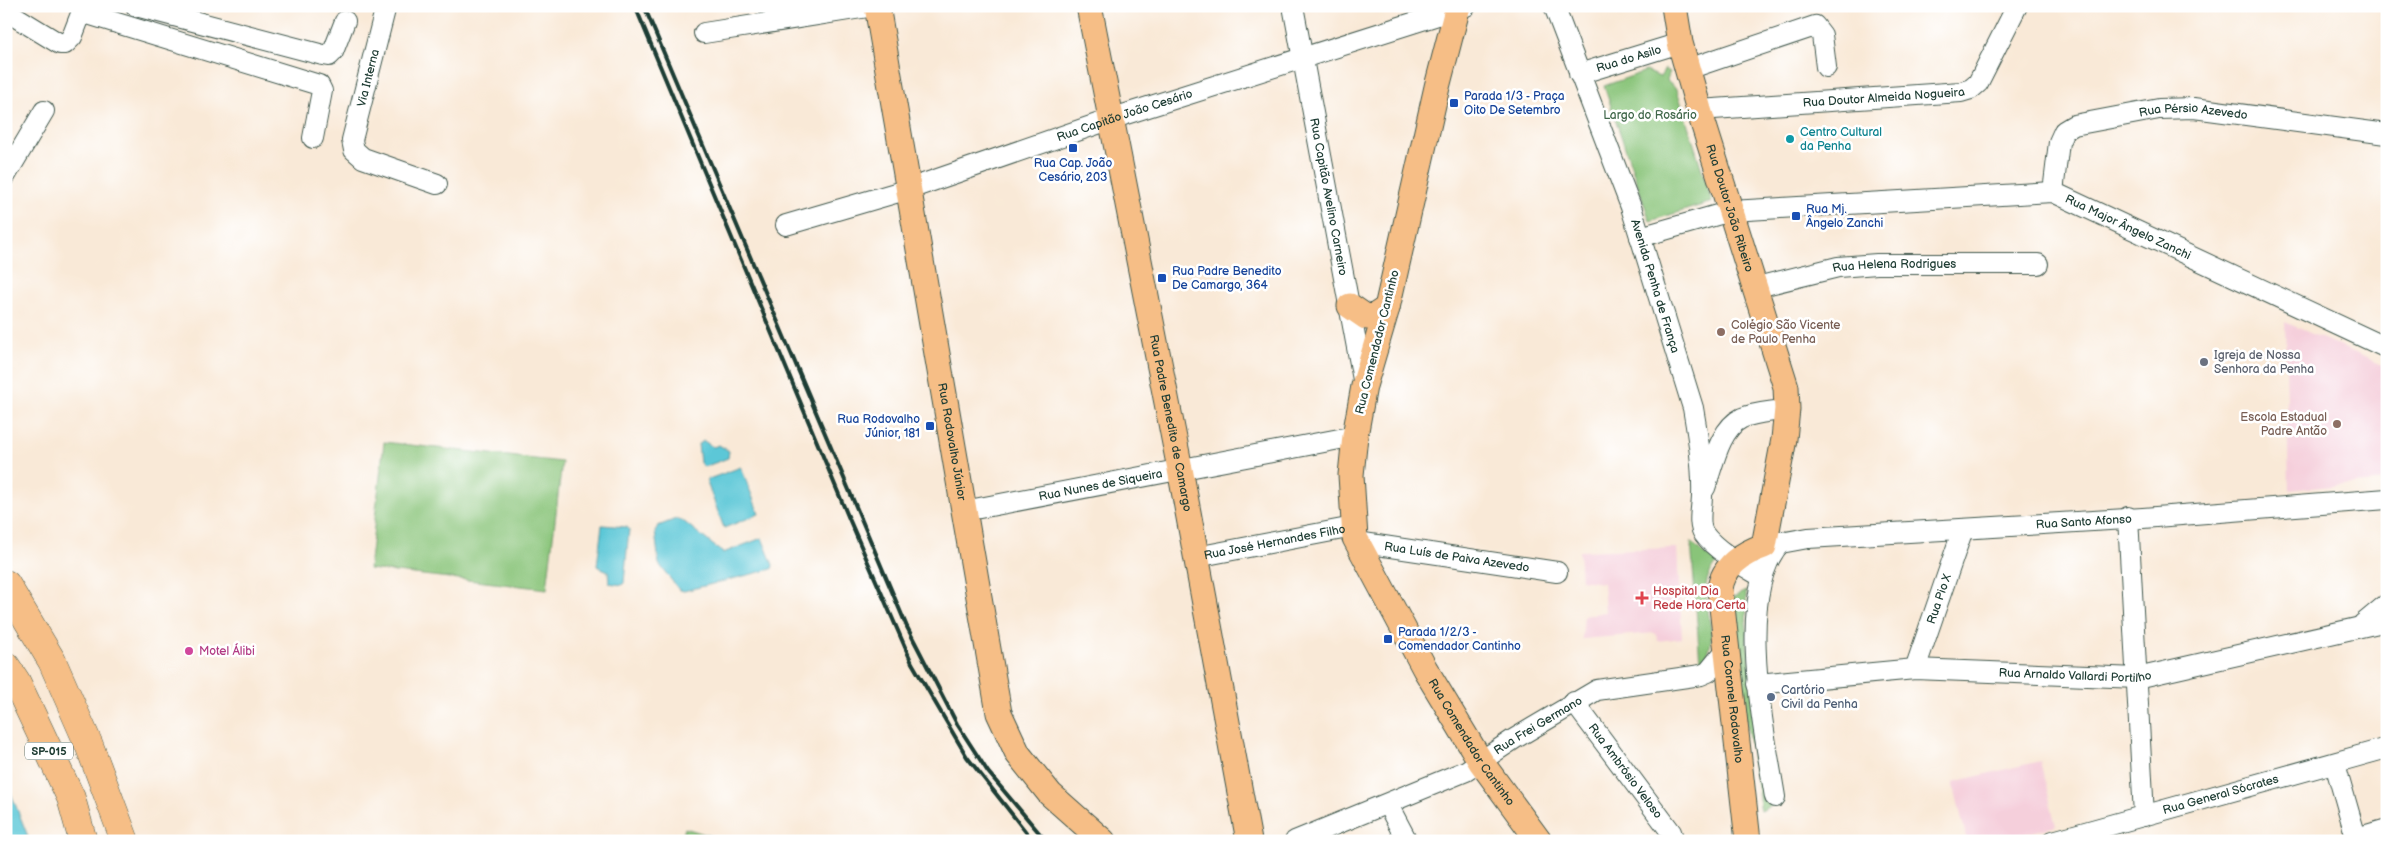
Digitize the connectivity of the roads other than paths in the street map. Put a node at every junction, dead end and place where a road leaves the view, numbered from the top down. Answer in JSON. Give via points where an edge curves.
{"nodes":[{"id":1,"x":136,"y":6,"type":"edge"},
{"id":2,"x":386,"y":6,"type":"edge"},
{"id":3,"x":876,"y":6,"type":"edge"},
{"id":4,"x":1089,"y":6,"type":"edge"},
{"id":5,"x":1293,"y":6,"type":"edge"},
{"id":6,"x":1554,"y":6,"type":"edge"},
{"id":7,"x":1674,"y":6,"type":"edge"},
{"id":8,"x":2017,"y":6,"type":"edge"},
{"id":9,"x":1460,"y":7,"type":"edge"},
{"id":10,"x":83,"y":9,"type":"edge"},
{"id":11,"x":6,"y":11,"type":"edge"},
{"id":12,"x":345,"y":21,"type":"dead end"},
{"id":13,"x":704,"y":33,"type":"dead end"},
{"id":14,"x":1680,"y":43,"type":"junction"},
{"id":15,"x":1302,"y":60,"type":"junction"},
{"id":16,"x":1826,"y":67,"type":"dead end"},
{"id":17,"x":1688,"y":68,"type":"junction"},
{"id":18,"x":1579,"y":74,"type":"junction"},
{"id":19,"x":1699,"y":110,"type":"junction"},
{"id":20,"x":44,"y":111,"type":"dead end"},
{"id":21,"x":1111,"y":120,"type":"junction"},
{"id":22,"x":2387,"y":134,"type":"edge"},
{"id":23,"x":314,"y":138,"type":"dead end"},
{"id":24,"x":6,"y":175,"type":"edge"},
{"id":25,"x":436,"y":184,"type":"dead end"},
{"id":26,"x":909,"y":189,"type":"junction"},
{"id":27,"x":2052,"y":192,"type":"junction"},
{"id":28,"x":1731,"y":211,"type":"junction"},
{"id":29,"x":786,"y":225,"type":"dead end"},
{"id":30,"x":1640,"y":237,"type":"junction"},
{"id":31,"x":2038,"y":264,"type":"dead end"},
{"id":32,"x":1754,"y":288,"type":"junction"},
{"id":33,"x":1350,"y":306,"type":"junction"},
{"id":34,"x":1387,"y":308,"type":"junction"},
{"id":35,"x":2387,"y":348,"type":"edge"},
{"id":36,"x":1364,"y":386,"type":"junction"},
{"id":37,"x":1788,"y":409,"type":"junction"},
{"id":38,"x":1355,"y":436,"type":"junction"},
{"id":39,"x":1180,"y":469,"type":"junction"},
{"id":40,"x":1702,"y":494,"type":"junction"},
{"id":41,"x":2387,"y":499,"type":"edge"},
{"id":42,"x":964,"y":510,"type":"junction"},
{"id":43,"x":2128,"y":517,"type":"junction"},
{"id":44,"x":1963,"y":529,"type":"junction"},
{"id":45,"x":1355,"y":534,"type":"junction"},
{"id":46,"x":1771,"y":538,"type":"junction"},
{"id":47,"x":1196,"y":557,"type":"junction"},
{"id":48,"x":1735,"y":561,"type":"junction"},
{"id":49,"x":1557,"y":572,"type":"dead end"},
{"id":50,"x":1762,"y":577,"type":"junction"},
{"id":51,"x":6,"y":584,"type":"edge"},
{"id":52,"x":2387,"y":604,"type":"edge"},
{"id":53,"x":2387,"y":621,"type":"edge"},
{"id":54,"x":2361,"y":625,"type":"junction"},
{"id":55,"x":1726,"y":650,"type":"junction"},
{"id":56,"x":6,"y":666,"type":"edge"},
{"id":57,"x":1914,"y":669,"type":"junction"},
{"id":58,"x":2137,"y":678,"type":"junction"},
{"id":59,"x":1757,"y":684,"type":"junction"},
{"id":60,"x":1574,"y":702,"type":"junction"},
{"id":61,"x":2387,"y":748,"type":"edge"},
{"id":62,"x":1481,"y":762,"type":"junction"},
{"id":63,"x":2335,"y":764,"type":"junction"},
{"id":64,"x":1775,"y":797,"type":"dead end"},
{"id":65,"x":1388,"y":805,"type":"junction"},
{"id":66,"x":2144,"y":816,"type":"junction"},
{"id":67,"x":2387,"y":829,"type":"edge"},
{"id":68,"x":2062,"y":839,"type":"edge"},
{"id":69,"x":2356,"y":839,"type":"edge"},
{"id":70,"x":83,"y":841,"type":"edge"},
{"id":71,"x":125,"y":841,"type":"edge"},
{"id":72,"x":1103,"y":841,"type":"edge"},
{"id":73,"x":1249,"y":841,"type":"edge"},
{"id":74,"x":1296,"y":841,"type":"edge"},
{"id":75,"x":1407,"y":841,"type":"edge"},
{"id":76,"x":1539,"y":841,"type":"edge"},
{"id":77,"x":1674,"y":841,"type":"edge"},
{"id":78,"x":1748,"y":841,"type":"edge"}],
"edges":[{"from":1,"to":12,"type":"street","via":[[323,56],[332,52]]},
{"from":2,"to":25,"type":"street","name":"Via Interna","via":[[352,140],[354,150],[363,158]]},
{"from":3,"to":13,"type":"street"},
{"from":3,"to":26,"type":"main road","name":"Rua Rodovalho Júnior"},
{"from":4,"to":21,"type":"main road","name":"Rua Padre Benedito de Camargo"},
{"from":5,"to":15,"type":"street","name":"Rua Capitão Avelino Carneiro"},
{"from":6,"to":18,"type":"street","name":"Avenida Penha de França"},
{"from":7,"to":14,"type":"main road","name":"Rua Doutor João Ribeiro"},
{"from":8,"to":19,"type":"street","name":"Rua Doutor Almeida Nogueira","via":[[1978,83],[1971,89]]},
{"from":9,"to":15,"type":"street","name":"Rua Capitão João Cesário"},
{"from":9,"to":34,"type":"main road","name":"Rua Comendador Cantinho","via":[[1437,87]]},
{"from":10,"to":11,"type":"street","via":[[72,37],[64,44]]},
{"from":10,"to":23,"type":"street","via":[[319,85],[322,92]]},
{"from":14,"to":17,"type":"main road","name":"Rua Doutor João Ribeiro"},
{"from":14,"to":18,"type":"street","name":"Rua do Asilo"},
{"from":15,"to":21,"type":"street","name":"Rua Capitão João Cesário"},
{"from":15,"to":33,"type":"street","name":"Rua Capitão Avelino Carneiro"},
{"from":16,"to":17,"type":"street","via":[[1822,35],[1815,26]]},
{"from":17,"to":19,"type":"main road","name":"Rua Doutor João Ribeiro"},
{"from":18,"to":30,"type":"street","name":"Avenida Penha de França"},
{"from":19,"to":28,"type":"main road","name":"Rua Doutor João Ribeiro"},
{"from":20,"to":24,"type":"street"},
{"from":21,"to":26,"type":"street","name":"Rua Capitão João Cesário"},
{"from":21,"to":39,"type":"main road","name":"Rua Padre Benedito de Camargo"},
{"from":22,"to":27,"type":"street","name":"Rua Pérsio Azevedo","via":[[2194,108],[2158,109],[2074,125],[2064,131],[2059,142]]},
{"from":26,"to":29,"type":"street","name":"Rua Capitão João Cesário"},
{"from":26,"to":42,"type":"main road","name":"Rua Rodovalho Júnior"},
{"from":27,"to":28,"type":"street","name":"Rua Major Ângelo Zanchi"},
{"from":27,"to":35,"type":"street","name":"Rua Major Ângelo Zanchi"},
{"from":28,"to":30,"type":"street"},
{"from":28,"to":32,"type":"main road","name":"Rua Doutor João Ribeiro"},
{"from":30,"to":40,"type":"street","name":"Avenida Penha de França","via":[[1693,408]]},
{"from":31,"to":32,"type":"street","name":"Rua Helena Rodrigues","via":[[1838,267]]},
{"from":32,"to":37,"type":"main road","name":"Rua Doutor João Ribeiro","via":[[1786,387]]},
{"from":33,"to":34,"type":"main road","via":[[1366,317],[1375,316]]},
{"from":33,"to":36,"type":"street","name":"Rua Capitão Avelino Carneiro"},
{"from":34,"to":36,"type":"main road","name":"Rua Comendador Cantinho"},
{"from":36,"to":38,"type":"main road","name":"Rua Comendador Cantinho"},
{"from":37,"to":40,"type":"street","via":[[1752,415],[1732,426],[1725,434]]},
{"from":37,"to":46,"type":"main road","name":"Rua Doutor João Ribeiro"},
{"from":38,"to":39,"type":"street","name":"Rua Nunes de Siqueira"},
{"from":38,"to":45,"type":"main road","name":"Rua Comendador Cantinho","via":[[1351,475]]},
{"from":39,"to":42,"type":"street","name":"Rua Nunes de Siqueira"},
{"from":39,"to":47,"type":"main road","name":"Rua Padre Benedito de Camargo"},
{"from":40,"to":48,"type":"street","name":"Avenida Penha de França","via":[[1701,526],[1704,534]]},
{"from":41,"to":43,"type":"street","name":"Rua Santo Afonso"},
{"from":42,"to":72,"type":"main road","name":"Rua Rodovalho Júnior","via":[[999,713],[1018,754],[1050,794]]},
{"from":43,"to":44,"type":"street","name":"Rua Santo Afonso"},
{"from":43,"to":58,"type":"street"},
{"from":44,"to":46,"type":"street","name":"Rua Santo Afonso"},
{"from":44,"to":57,"type":"street","name":"Rua Pio X"},
{"from":45,"to":47,"type":"street","name":"Rua José Hernandes Filho"},
{"from":45,"to":49,"type":"street","name":"Rua Luís de Paiva Azevedo"},
{"from":45,"to":62,"type":"main road","name":"Rua Comendador Cantinho","via":[[1425,669]]},
{"from":46,"to":48,"type":"main road"},
{"from":46,"to":50,"type":"street"},
{"from":47,"to":73,"type":"main road","name":"Rua Padre Benedito de Camargo"},
{"from":48,"to":50,"type":"street","name":"Avenida Penha de França"},
{"from":48,"to":55,"type":"main road","name":"Rua Coronel Rodovalho","via":[[1725,573],[1720,589]]},
{"from":50,"to":59,"type":"street","via":[[1756,640]]},
{"from":51,"to":71,"type":"highway","via":[[52,661],[89,745]]},
{"from":52,"to":54,"type":"street"},
{"from":53,"to":54,"type":"street","name":"Rua Arnaldo Vallardi Portilho"},
{"from":54,"to":58,"type":"street","name":"Rua Arnaldo Vallardi Portilho"},
{"from":55,"to":60,"type":"street","name":"Rua Frei Germano","via":[[1708,672],[1700,675],[1610,687]]},
{"from":55,"to":78,"type":"main road","name":"Rua Coronel Rodovalho"},
{"from":56,"to":70,"type":"highway","number":"SP-015","via":[[71,798]]},
{"from":57,"to":58,"type":"street","name":"Rua Arnaldo Vallardi Portilho"},
{"from":57,"to":59,"type":"street","name":"Rua Arnaldo Vallardi Portilho"},
{"from":58,"to":66,"type":"street"},
{"from":59,"to":64,"type":"street"},
{"from":60,"to":62,"type":"street","name":"Rua Frei Germano"},
{"from":60,"to":77,"type":"street","name":"Rua Ambrósio Veloso","via":[[1671,832]]},
{"from":61,"to":63,"type":"street","name":"Rua General Sócrates"},
{"from":62,"to":65,"type":"street","name":"Rua Frei Germano"},
{"from":62,"to":76,"type":"main road","name":"Rua Comendador Cantinho"},
{"from":63,"to":66,"type":"street","name":"Rua General Sócrates"},
{"from":63,"to":69,"type":"street"},
{"from":65,"to":74,"type":"street","name":"Rua Frei Germano"},
{"from":65,"to":75,"type":"street"},
{"from":66,"to":68,"type":"street","name":"Rua General Sócrates"},
{"from":67,"to":69,"type":"street"}]}
